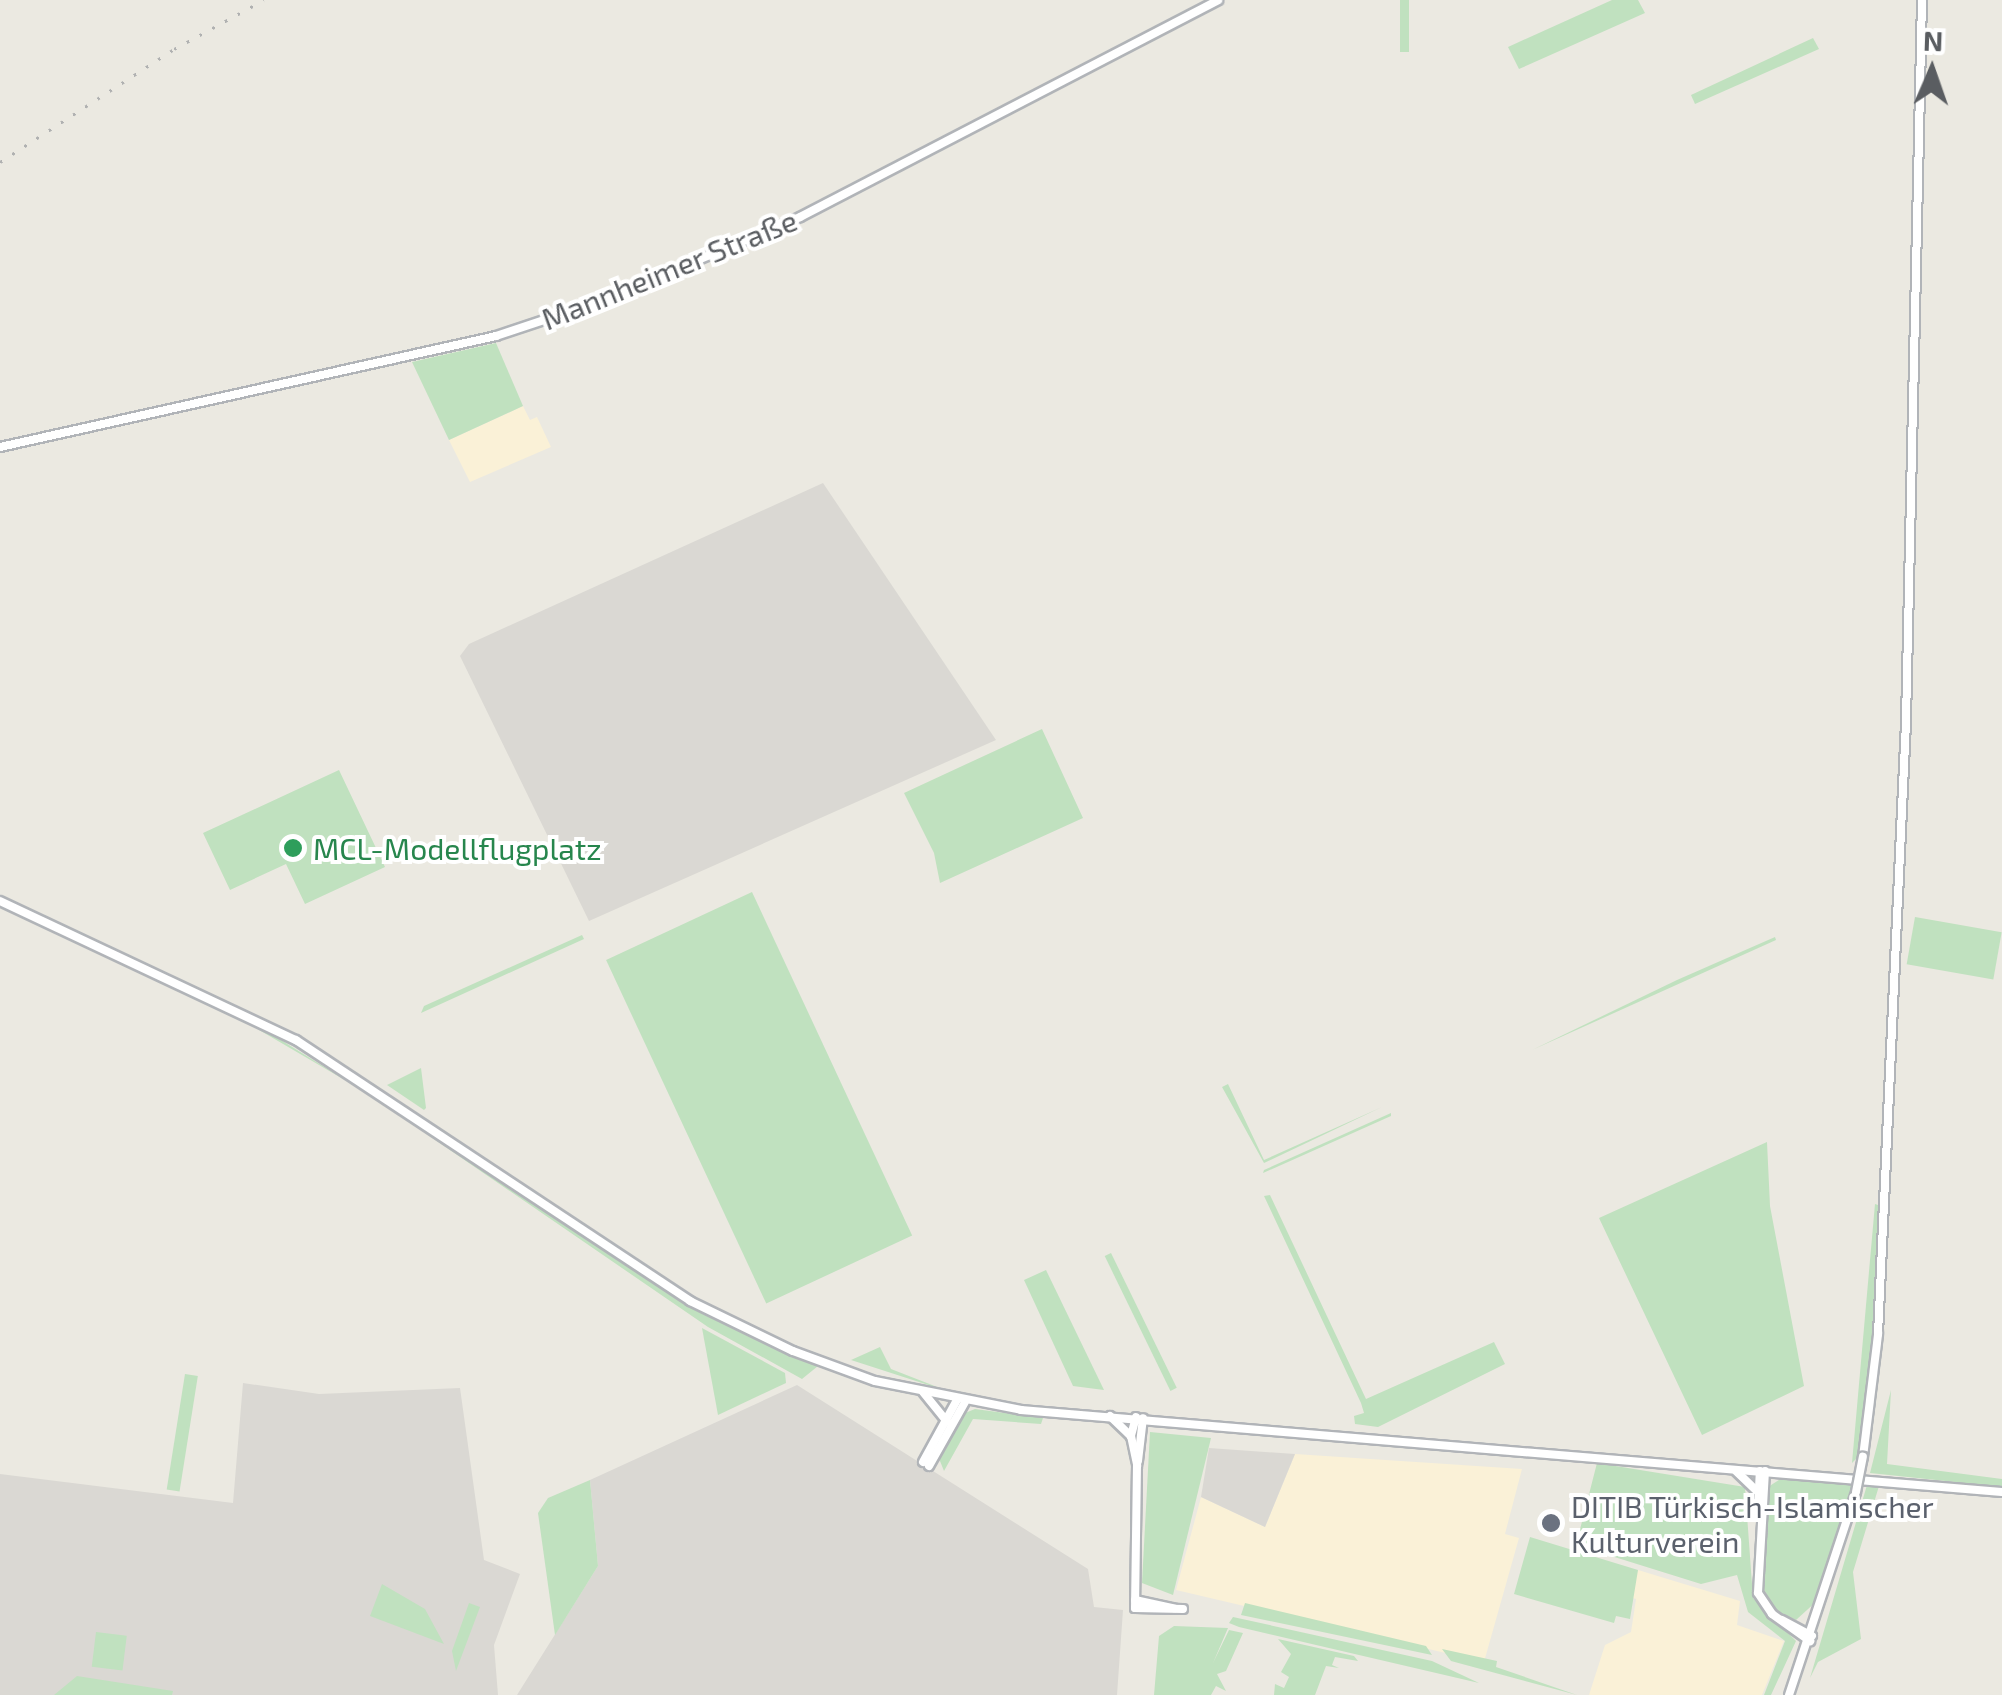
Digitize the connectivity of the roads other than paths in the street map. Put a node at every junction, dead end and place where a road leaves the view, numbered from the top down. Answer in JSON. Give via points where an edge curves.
{"nodes":[{"id":1,"x":1218,"y":0,"type":"edge"},
{"id":2,"x":1922,"y":0,"type":"edge"},
{"id":3,"x":0,"y":447,"type":"edge"},
{"id":4,"x":0,"y":901,"type":"edge"},
{"id":5,"x":923,"y":1392,"type":"junction"},
{"id":6,"x":961,"y":1401,"type":"junction"},
{"id":7,"x":1110,"y":1416,"type":"junction"},
{"id":8,"x":1140,"y":1418,"type":"junction"},
{"id":9,"x":947,"y":1422,"type":"junction"},
{"id":10,"x":1131,"y":1436,"type":"junction"},
{"id":11,"x":1137,"y":1466,"type":"junction"},
{"id":12,"x":1732,"y":1468,"type":"junction"},
{"id":13,"x":1762,"y":1471,"type":"junction"},
{"id":14,"x":1781,"y":1472,"type":"junction"},
{"id":15,"x":1760,"y":1489,"type":"junction"},
{"id":16,"x":2002,"y":1492,"type":"edge"},
{"id":17,"x":1135,"y":1604,"type":"junction"},
{"id":18,"x":1823,"y":1608,"type":"junction"},
{"id":19,"x":1778,"y":1619,"type":"junction"},
{"id":20,"x":1794,"y":1623,"type":"junction"},
{"id":21,"x":1812,"y":1638,"type":"junction"},
{"id":22,"x":1789,"y":1695,"type":"edge"}],
"edges":[{"from":1,"to":3,"type":"main road","name":"Mannheimer Straße","via":[[800,217],[598,302],[496,336]]},
{"from":2,"to":18,"type":"main road","bridge":true,"via":[[1912,567],[1886,1180],[1863,1457]]},
{"from":4,"to":5,"type":"main road","via":[[296,1040],[717,1316],[828,1364]]},
{"from":5,"to":6,"type":"main road"},
{"from":5,"to":9,"type":"main road"},
{"from":6,"to":7,"type":"main road"},
{"from":6,"to":9,"type":"main road"},
{"from":6,"to":9,"type":"main road","via":[[926,1464]]},
{"from":7,"to":8,"type":"main road"},
{"from":7,"to":10,"type":"main road"},
{"from":8,"to":10,"type":"main road"},
{"from":8,"to":11,"type":"main road"},
{"from":8,"to":12,"type":"main road"},
{"from":10,"to":11,"type":"main road"},
{"from":11,"to":17,"type":"main road"},
{"from":12,"to":13,"type":"main road"},
{"from":12,"to":15,"type":"main road"},
{"from":13,"to":14,"type":"main road"},
{"from":13,"to":15,"type":"main road"},
{"from":14,"to":15,"type":"main road"},
{"from":14,"to":16,"type":"main road"},
{"from":15,"to":19,"type":"main road","via":[[1756,1579]]},
{"from":17,"to":17,"type":"main road","via":[[1183,1610]]},
{"from":18,"to":20,"type":"main road"},
{"from":18,"to":21,"type":"main road"},
{"from":19,"to":20,"type":"main road"},
{"from":19,"to":21,"type":"main road"},
{"from":20,"to":21,"type":"main road"},
{"from":21,"to":22,"type":"main road"}]}
